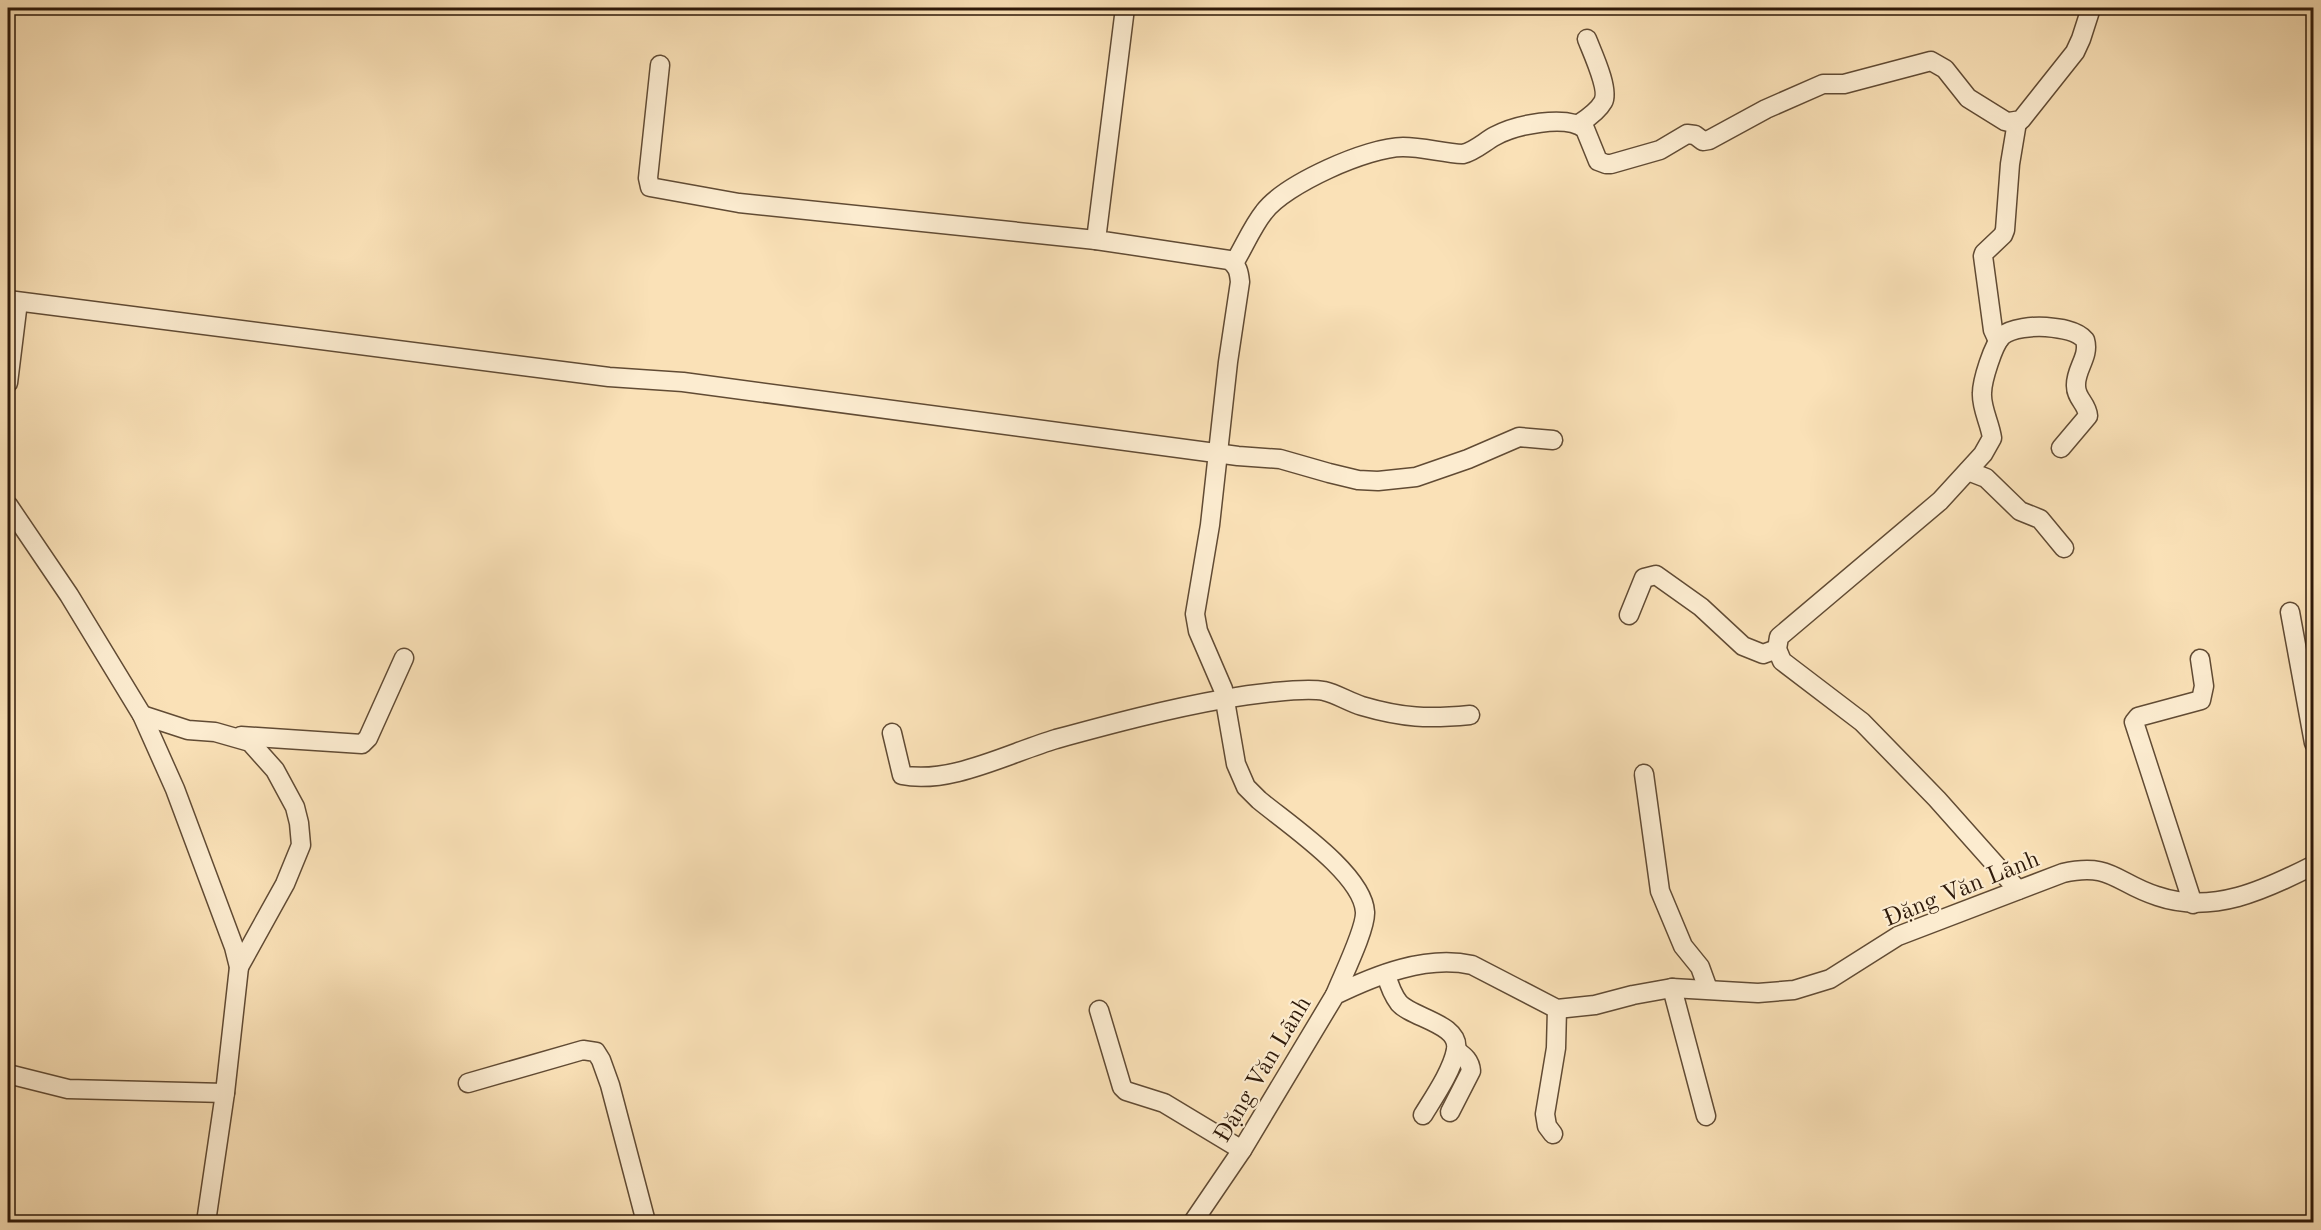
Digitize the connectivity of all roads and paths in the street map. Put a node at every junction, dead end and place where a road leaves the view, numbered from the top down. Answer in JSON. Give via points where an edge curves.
{"nodes":[{"id":1,"x":1125,"y":8,"type":"edge"},
{"id":2,"x":2091,"y":8,"type":"edge"},
{"id":3,"x":1587,"y":39,"type":"dead end"},
{"id":4,"x":660,"y":65,"type":"dead end"},
{"id":5,"x":2017,"y":122,"type":"junction"},
{"id":6,"x":1579,"y":124,"type":"junction"},
{"id":7,"x":1096,"y":240,"type":"junction"},
{"id":8,"x":1234,"y":263,"type":"junction"},
{"id":9,"x":13,"y":301,"type":"edge"},
{"id":10,"x":1998,"y":341,"type":"junction"},
{"id":11,"x":8,"y":383,"type":"edge"},
{"id":12,"x":1553,"y":440,"type":"dead end"},
{"id":13,"x":2061,"y":448,"type":"dead end"},
{"id":14,"x":1217,"y":453,"type":"junction"},
{"id":15,"x":1968,"y":471,"type":"junction"},
{"id":16,"x":8,"y":505,"type":"edge"},
{"id":17,"x":2064,"y":548,"type":"dead end"},
{"id":18,"x":2290,"y":612,"type":"dead end"},
{"id":19,"x":1629,"y":615,"type":"dead end"},
{"id":20,"x":1777,"y":649,"type":"junction"},
{"id":21,"x":404,"y":658,"type":"dead end"},
{"id":22,"x":2200,"y":659,"type":"dead end"},
{"id":23,"x":1225,"y":699,"type":"junction"},
{"id":24,"x":142,"y":715,"type":"junction"},
{"id":25,"x":1470,"y":715,"type":"dead end"},
{"id":26,"x":892,"y":733,"type":"dead end"},
{"id":27,"x":232,"y":735,"type":"junction"},
{"id":28,"x":2313,"y":743,"type":"edge"},
{"id":29,"x":1644,"y":774,"type":"dead end"},
{"id":30,"x":2313,"y":865,"type":"edge"},
{"id":31,"x":2018,"y":890,"type":"junction"},
{"id":32,"x":2193,"y":904,"type":"junction"},
{"id":33,"x":239,"y":967,"type":"junction"},
{"id":34,"x":1386,"y":974,"type":"junction"},
{"id":35,"x":1672,"y":988,"type":"junction"},
{"id":36,"x":1708,"y":989,"type":"junction"},
{"id":37,"x":1335,"y":995,"type":"junction"},
{"id":38,"x":1557,"y":1009,"type":"junction"},
{"id":39,"x":1099,"y":1010,"type":"dead end"},
{"id":40,"x":1456,"y":1050,"type":"junction"},
{"id":41,"x":8,"y":1074,"type":"edge"},
{"id":42,"x":468,"y":1083,"type":"dead end"},
{"id":43,"x":225,"y":1093,"type":"junction"},
{"id":44,"x":1450,"y":1112,"type":"dead end"},
{"id":45,"x":1423,"y":1115,"type":"dead end"},
{"id":46,"x":1706,"y":1116,"type":"dead end"},
{"id":47,"x":1553,"y":1134,"type":"dead end"},
{"id":48,"x":1242,"y":1150,"type":"junction"},
{"id":49,"x":206,"y":1222,"type":"edge"},
{"id":50,"x":646,"y":1222,"type":"edge"},
{"id":51,"x":1193,"y":1222,"type":"edge"}],
"edges":[{"from":1,"to":7,"type":"street"},
{"from":2,"to":5,"type":"street","via":[[2075,52]]},
{"from":3,"to":6,"type":"street","via":[[1605,100]]},
{"from":4,"to":7,"type":"street","via":[[650,187],[739,203]]},
{"from":5,"to":6,"type":"street","via":[[2005,121],[1968,98],[1941,65],[1931,62],[1844,84],[1823,84],[1708,140],[1687,134],[1660,150],[1611,164],[1598,161],[1588,134]]},
{"from":5,"to":10,"type":"street","via":[[2004,235],[1983,256],[1993,330]]},
{"from":6,"to":8,"type":"street","via":[[1523,125],[1462,154],[1400,147],[1334,166],[1277,199],[1264,212]]},
{"from":7,"to":8,"type":"street"},
{"from":8,"to":14,"type":"street","via":[[1240,282]]},
{"from":9,"to":11,"type":"street"},
{"from":9,"to":14,"type":"street","via":[[609,377],[683,382]]},
{"from":10,"to":13,"type":"street","via":[[2006,333],[2039,327],[2077,333],[2085,340],[2086,352],[2076,385],[2088,416]]},
{"from":10,"to":15,"type":"street","via":[[1982,393],[1992,438]]},
{"from":12,"to":14,"type":"street","via":[[1519,437],[1416,477],[1378,481],[1358,480],[1269,457]]},
{"from":14,"to":23,"type":"street","via":[[1195,614]]},
{"from":15,"to":17,"type":"street","via":[[1986,478],[2020,511],[2040,519]]},
{"from":15,"to":20,"type":"street","via":[[1940,501],[1779,637]]},
{"from":16,"to":24,"type":"street","via":[[69,595]]},
{"from":18,"to":28,"type":"street"},
{"from":19,"to":20,"type":"street","via":[[1644,578],[1656,576],[1701,607],[1743,646],[1763,654]]},
{"from":20,"to":31,"type":"street","via":[[1782,662],[1862,722]]},
{"from":21,"to":27,"type":"street","via":[[362,744]]},
{"from":22,"to":32,"type":"street","via":[[2204,686],[2200,700],[2138,717],[2134,722]]},
{"from":23,"to":25,"type":"street","via":[[1322,690],[1410,717]]},
{"from":23,"to":26,"type":"street","via":[[1054,740],[937,777],[902,775]]},
{"from":23,"to":37,"type":"street","via":[[1233,750],[1246,787],[1345,873],[1363,902],[1362,927]]},
{"from":24,"to":27,"type":"street","via":[[188,730]]},
{"from":24,"to":33,"type":"street","via":[[176,789]]},
{"from":27,"to":33,"type":"street","via":[[250,742],[275,770],[295,807],[301,845],[285,884]]},
{"from":29,"to":36,"type":"street","via":[[1660,891],[1683,946],[1700,967]]},
{"from":30,"to":32,"type":"street","name":"Đặng Văn Lãnh","via":[[2239,897]]},
{"from":31,"to":32,"type":"street","name":"Đặng Văn Lãnh","via":[[2062,873],[2097,870],[2157,896]]},
{"from":31,"to":36,"type":"street","name":"Đặng Văn Lãnh","via":[[1898,936],[1830,979],[1809,987],[1779,993]]},
{"from":33,"to":43,"type":"street"},
{"from":34,"to":37,"type":"street","name":"Đặng Văn Lãnh"},
{"from":34,"to":38,"type":"street","name":"Đặng Văn Lãnh","via":[[1427,964],[1458,962],[1472,965]]},
{"from":34,"to":40,"type":"street","via":[[1399,1003],[1452,1033]]},
{"from":35,"to":36,"type":"street","name":"Đặng Văn Lãnh"},
{"from":35,"to":38,"type":"street","name":"Đặng Văn Lãnh"},
{"from":35,"to":46,"type":"street"},
{"from":37,"to":48,"type":"street","name":"Đặng Văn Lãnh"},
{"from":38,"to":47,"type":"street","via":[[1556,1048],[1545,1114],[1546,1126]]},
{"from":39,"to":48,"type":"street","via":[[1126,1091],[1164,1103]]},
{"from":40,"to":44,"type":"street","via":[[1471,1064],[1471,1071]]},
{"from":40,"to":45,"type":"street"},
{"from":41,"to":43,"type":"street","via":[[68,1089]]},
{"from":42,"to":50,"type":"street","via":[[583,1050],[596,1052],[610,1085]]},
{"from":43,"to":49,"type":"street"},
{"from":48,"to":51,"type":"street","name":"Đặng Văn Lãnh"}]}
